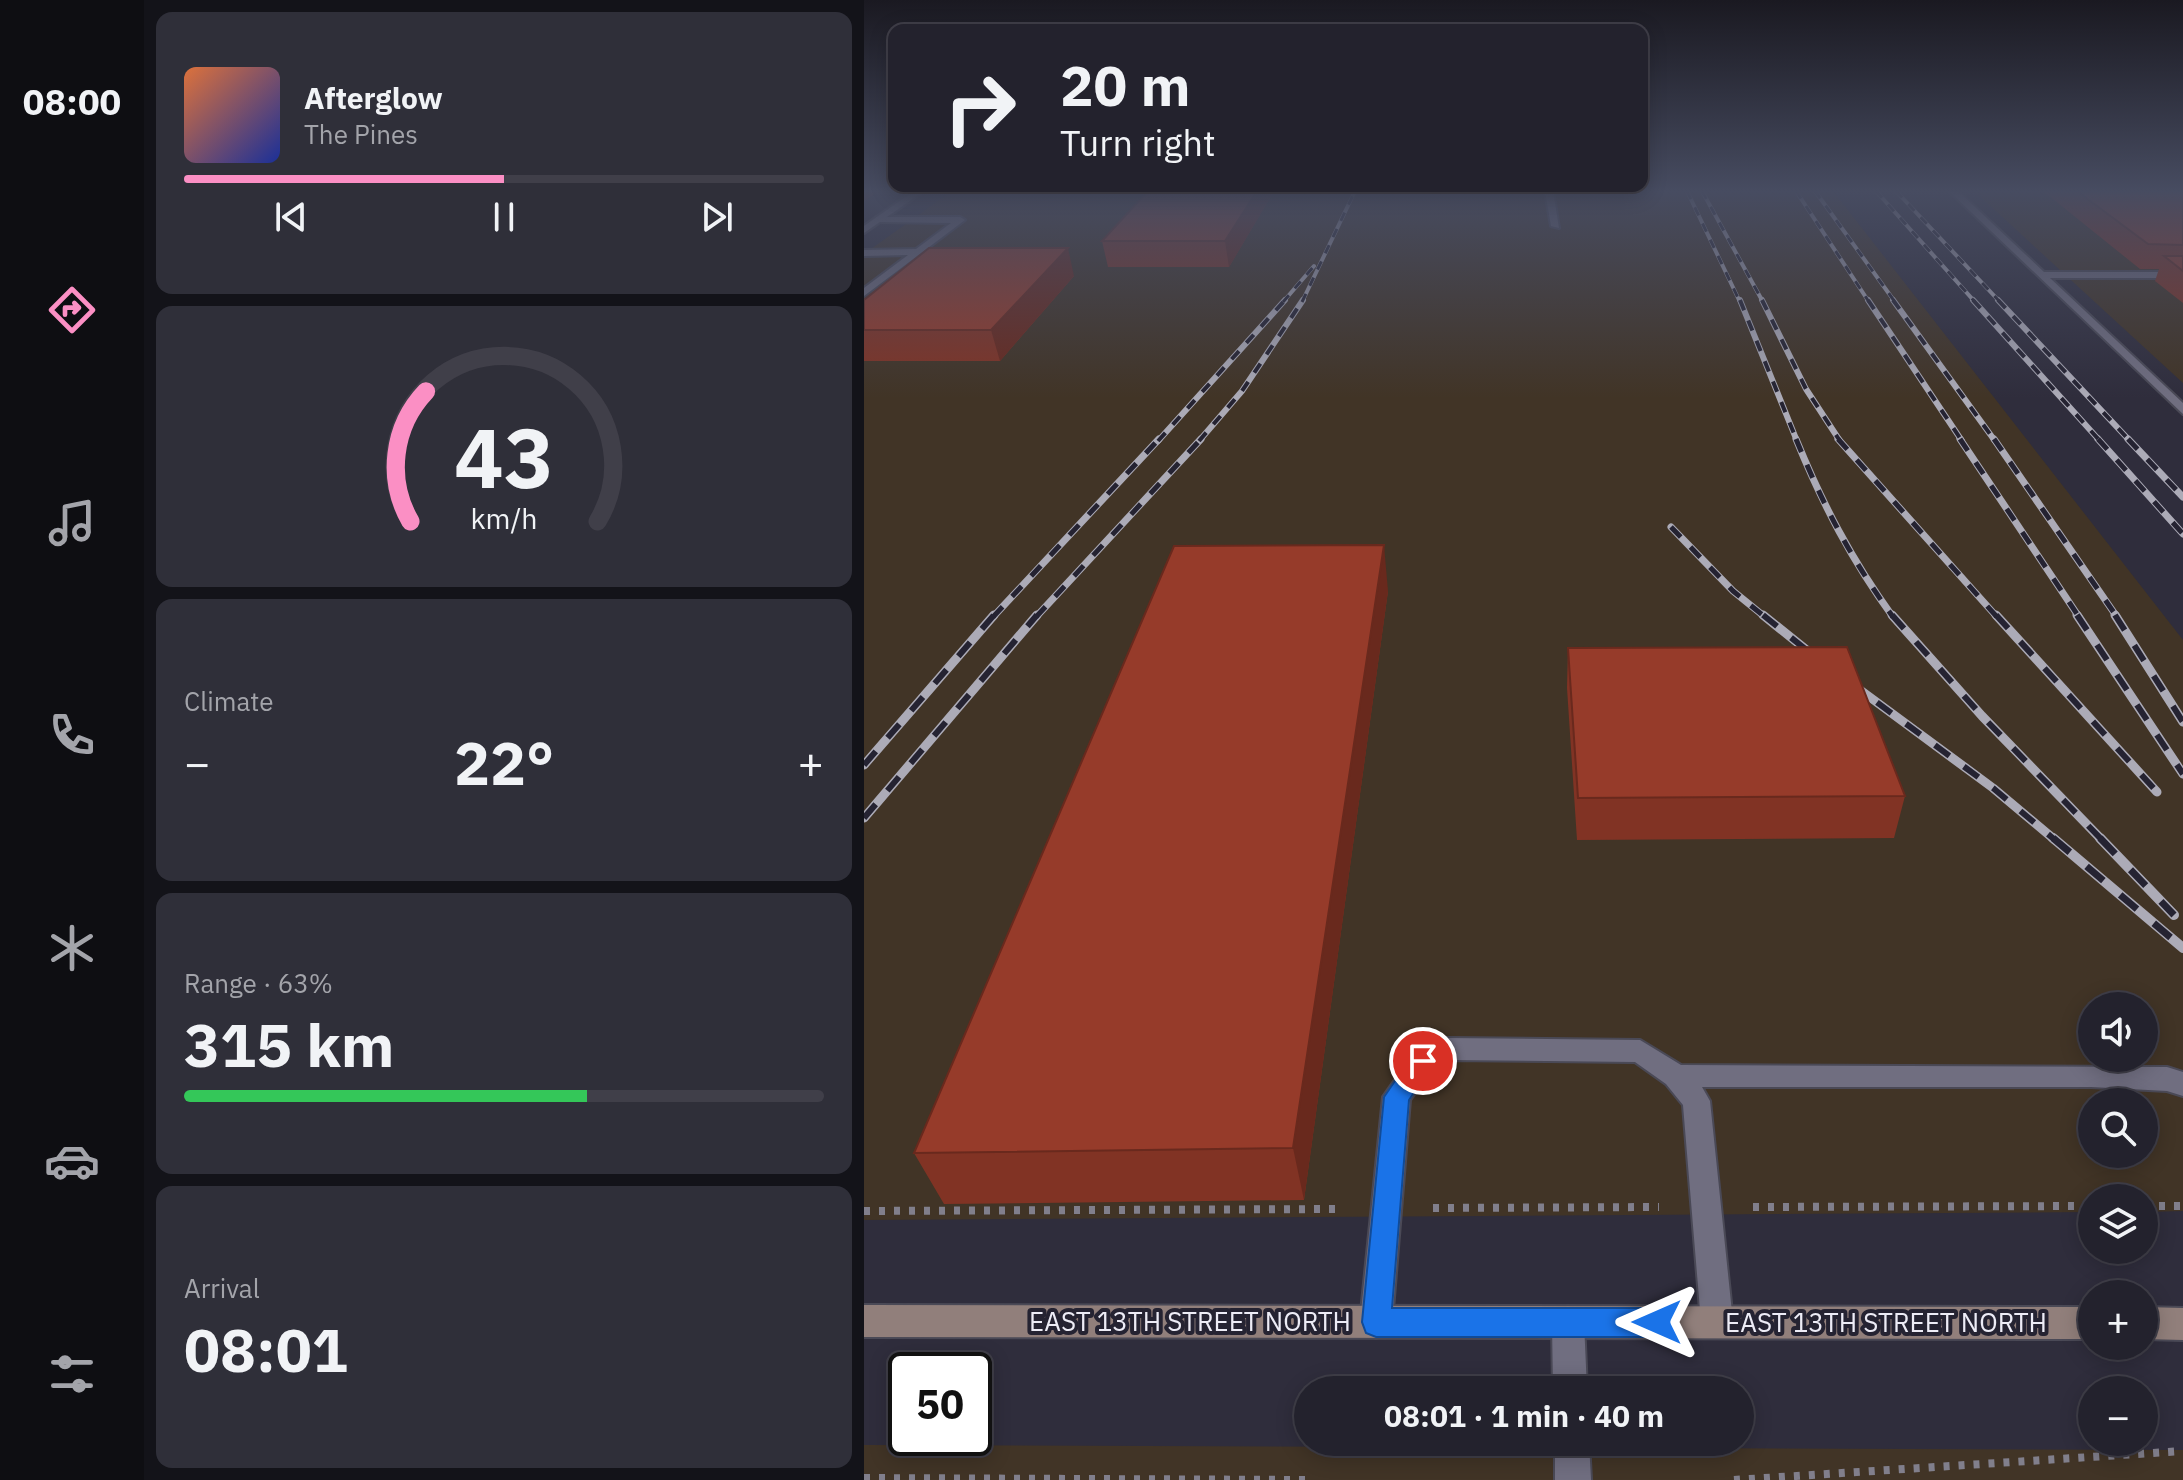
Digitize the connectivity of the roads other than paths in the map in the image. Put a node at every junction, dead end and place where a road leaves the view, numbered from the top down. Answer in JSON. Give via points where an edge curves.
{"nodes":[{"id":1,"x":907,"y":260,"type":"edge"},
{"id":2,"x":2025,"y":260,"type":"edge"},
{"id":3,"x":2041,"y":275,"type":"junction"},
{"id":4,"x":2183,"y":275,"type":"edge"},
{"id":5,"x":864,"y":293,"type":"edge"},
{"id":6,"x":2183,"y":410,"type":"edge"},
{"id":7,"x":1676,"y":1076,"type":"junction"},
{"id":8,"x":2183,"y":1084,"type":"edge"},
{"id":9,"x":864,"y":1321,"type":"edge"},
{"id":10,"x":1376,"y":1322,"type":"junction"},
{"id":11,"x":1568,"y":1322,"type":"junction"},
{"id":12,"x":1717,"y":1322,"type":"junction"},
{"id":13,"x":2078,"y":1323,"type":"edge"},
{"id":14,"x":2158,"y":1323,"type":"edge"},
{"id":15,"x":2183,"y":1324,"type":"edge"},
{"id":16,"x":1570,"y":1376,"type":"edge"},
{"id":17,"x":1572,"y":1456,"type":"edge"},
{"id":18,"x":1573,"y":1480,"type":"edge"}],
"edges":[{"from":1,"to":5,"type":"street"},
{"from":2,"to":3,"type":"street"},
{"from":3,"to":4,"type":"street"},
{"from":3,"to":6,"type":"street"},
{"from":7,"to":8,"type":"street","via":[[2091,1076]]},
{"from":7,"to":10,"type":"street","via":[[1640,1051],[1446,1049],[1423,1061],[1397,1097]]},
{"from":7,"to":12,"type":"street","via":[[1696,1101]]},
{"from":9,"to":10,"type":"main road","name":"EAST 13TH STREET NORTH"},
{"from":10,"to":11,"type":"main road","name":"EAST 13TH STREET NORTH"},
{"from":11,"to":12,"type":"main road","name":"EAST 13TH STREET NORTH"},
{"from":11,"to":16,"type":"street"},
{"from":12,"to":13,"type":"main road","name":"EAST 13TH STREET NORTH"},
{"from":14,"to":15,"type":"main road"},
{"from":17,"to":18,"type":"street"}]}
